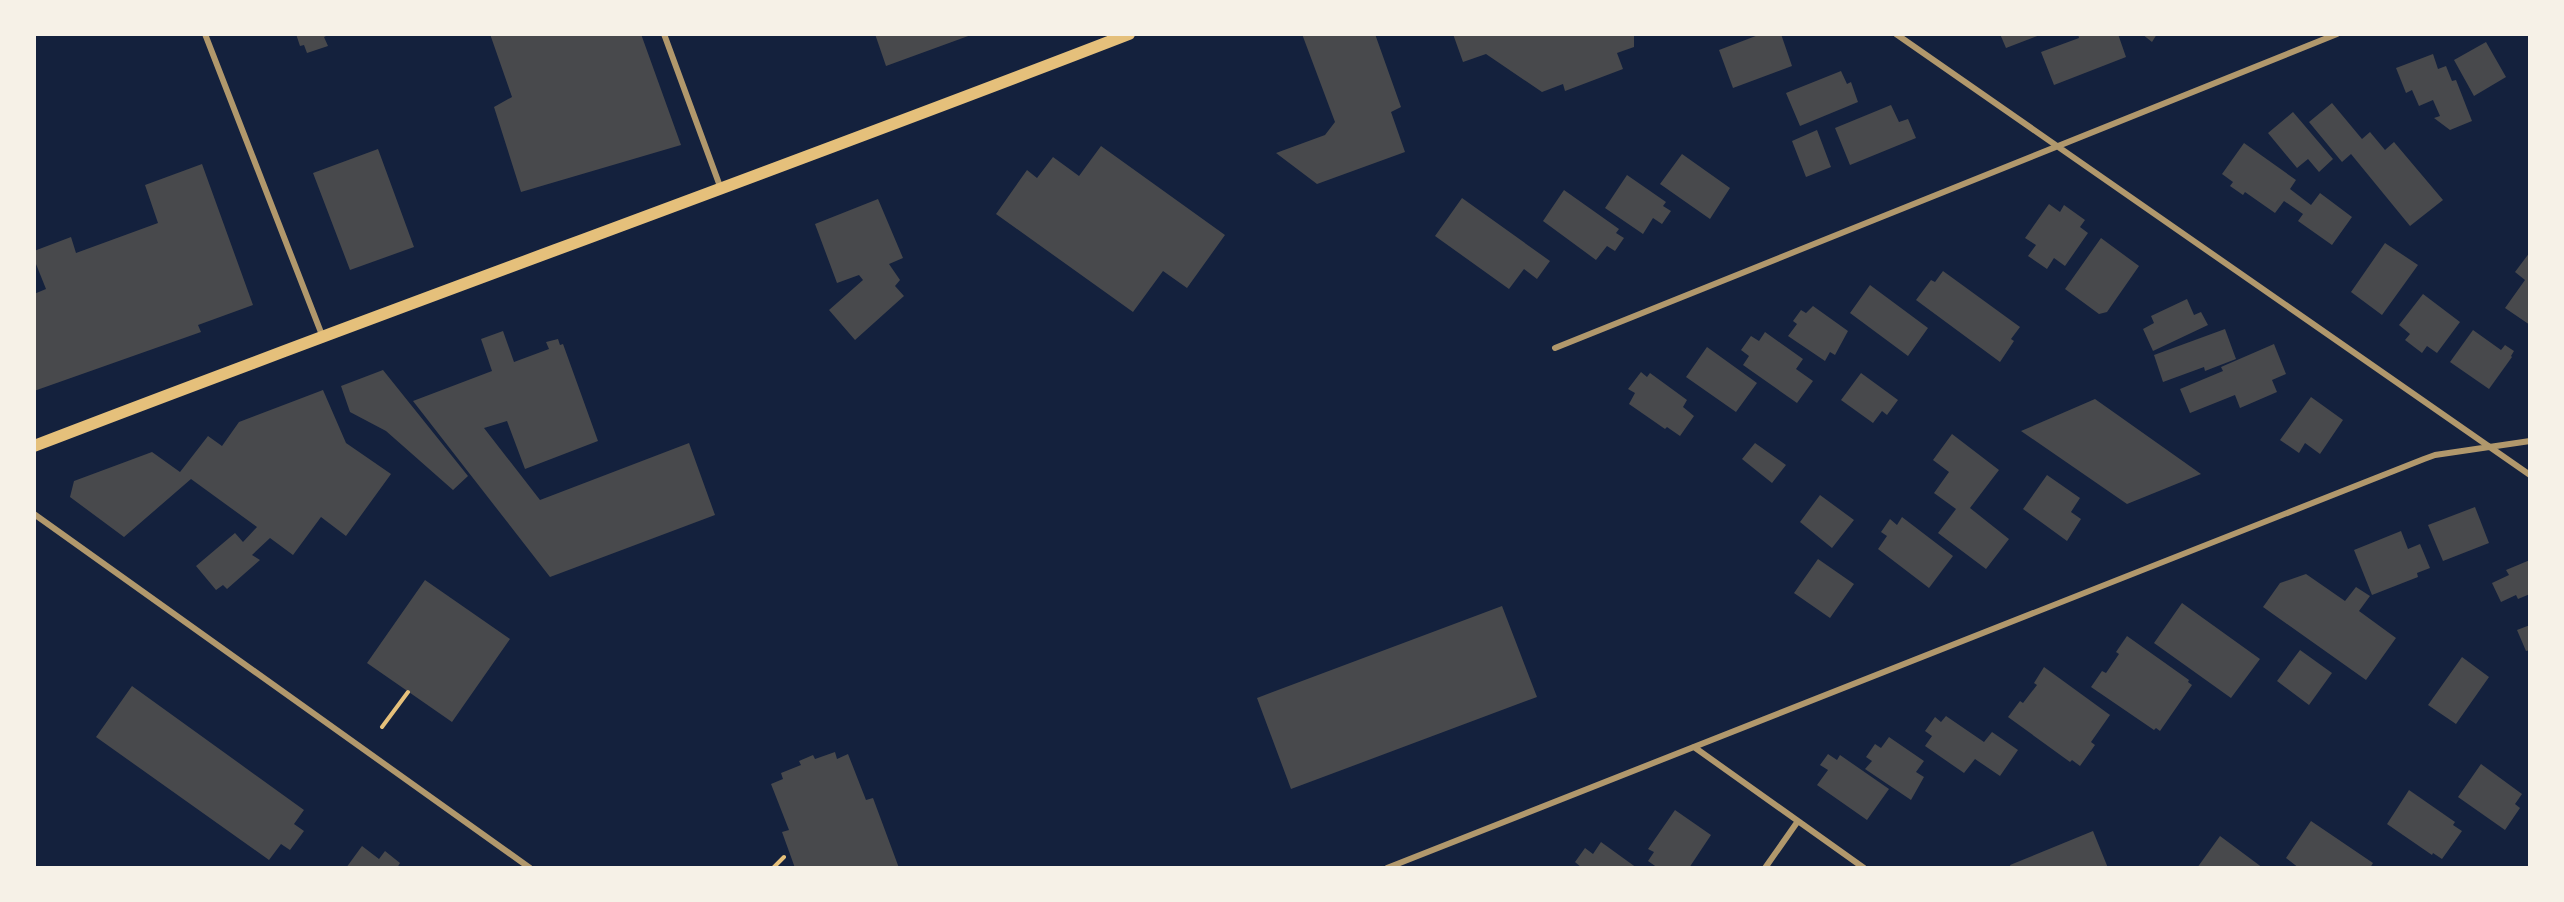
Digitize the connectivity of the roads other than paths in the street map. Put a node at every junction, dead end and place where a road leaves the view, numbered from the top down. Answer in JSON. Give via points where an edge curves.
{"nodes":[{"id":1,"x":205,"y":34,"type":"edge"},
{"id":2,"x":664,"y":34,"type":"edge"},
{"id":3,"x":1129,"y":34,"type":"edge"},
{"id":4,"x":1896,"y":34,"type":"edge"},
{"id":5,"x":2337,"y":34,"type":"edge"},
{"id":6,"x":2056,"y":146,"type":"junction"},
{"id":7,"x":721,"y":190,"type":"junction"},
{"id":8,"x":322,"y":335,"type":"junction"},
{"id":9,"x":1556,"y":348,"type":"dead end"},
{"id":10,"x":2529,"y":441,"type":"edge"},
{"id":11,"x":34,"y":446,"type":"edge"},
{"id":12,"x":2489,"y":447,"type":"junction"},
{"id":13,"x":2529,"y":475,"type":"edge"},
{"id":14,"x":34,"y":514,"type":"edge"},
{"id":15,"x":1694,"y":747,"type":"junction"},
{"id":16,"x":1797,"y":821,"type":"junction"},
{"id":17,"x":530,"y":867,"type":"edge"},
{"id":18,"x":1387,"y":867,"type":"edge"},
{"id":19,"x":1765,"y":867,"type":"edge"},
{"id":20,"x":1864,"y":867,"type":"edge"}],
"edges":[{"from":1,"to":8,"type":"street"},
{"from":2,"to":7,"type":"street"},
{"from":3,"to":7,"type":"main road"},
{"from":4,"to":6,"type":"street"},
{"from":5,"to":6,"type":"street"},
{"from":6,"to":9,"type":"street"},
{"from":6,"to":12,"type":"street"},
{"from":7,"to":8,"type":"main road"},
{"from":8,"to":11,"type":"main road"},
{"from":10,"to":12,"type":"street"},
{"from":12,"to":13,"type":"street"},
{"from":12,"to":15,"type":"street","via":[[2424,459]]},
{"from":14,"to":17,"type":"street"},
{"from":15,"to":16,"type":"street"},
{"from":15,"to":18,"type":"street"},
{"from":16,"to":19,"type":"street"},
{"from":16,"to":20,"type":"street"}]}
